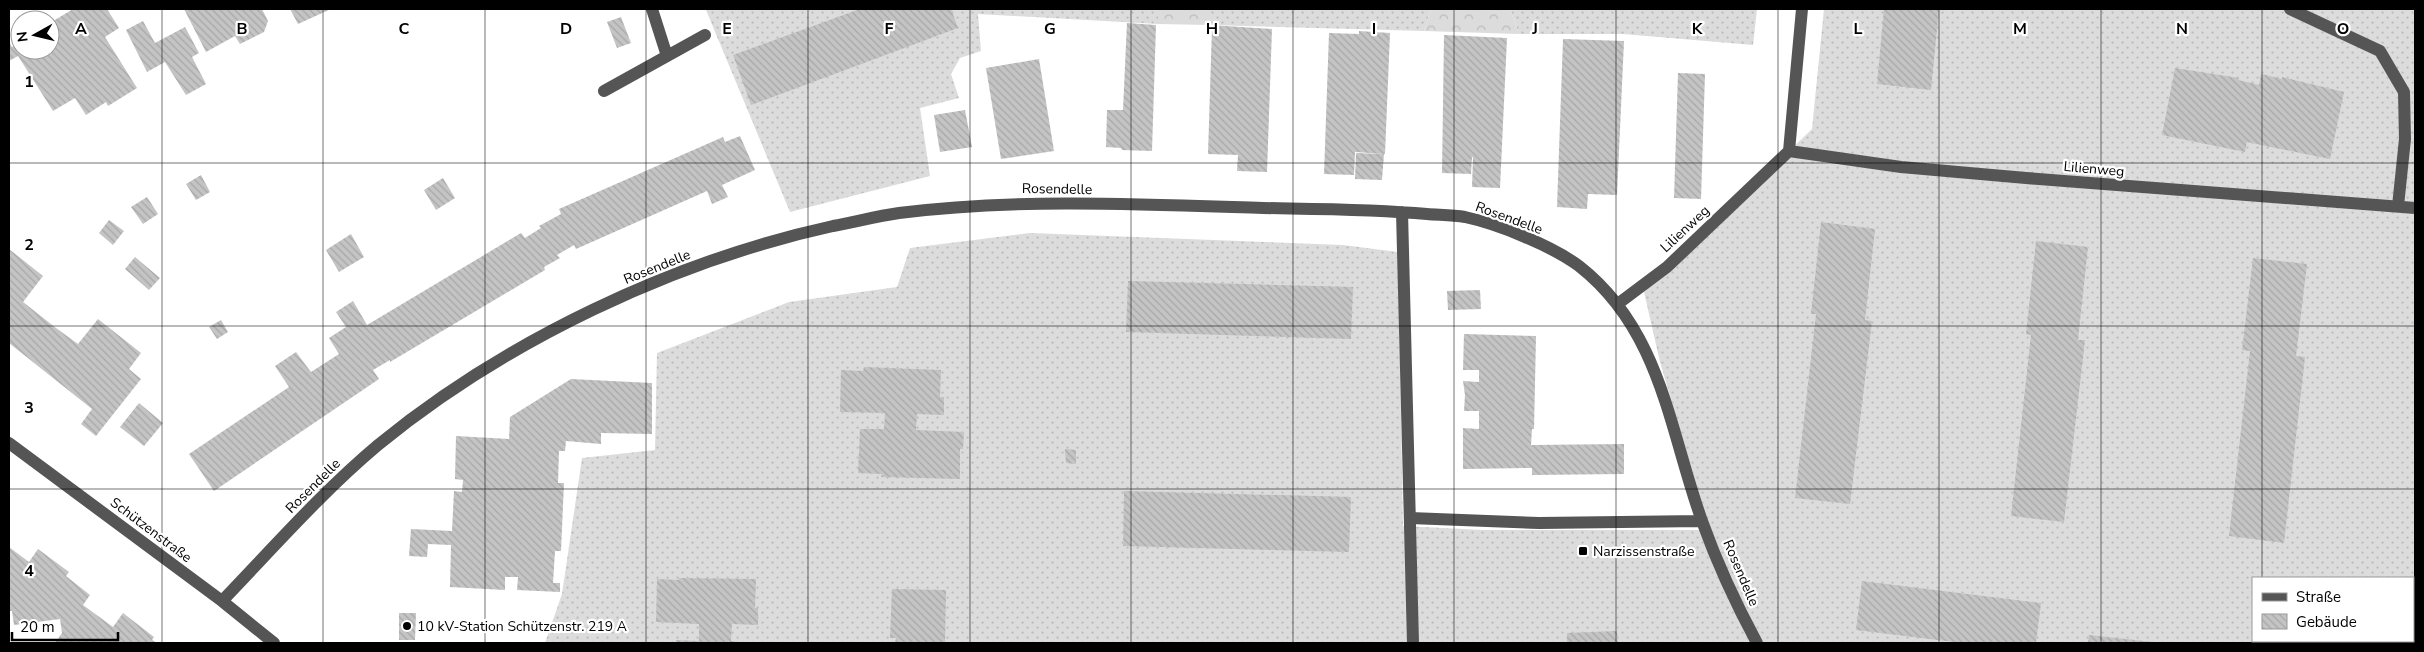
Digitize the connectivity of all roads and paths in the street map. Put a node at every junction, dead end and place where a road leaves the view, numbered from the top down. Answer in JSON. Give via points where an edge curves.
{"nodes":[{"id":1,"x":652,"y":9,"type":"edge"},
{"id":2,"x":1802,"y":9,"type":"edge"},
{"id":3,"x":2290,"y":9,"type":"edge"},
{"id":4,"x":705,"y":35,"type":"dead end"},
{"id":5,"x":666,"y":56,"type":"junction"},
{"id":6,"x":604,"y":91,"type":"dead end"},
{"id":7,"x":1788,"y":151,"type":"junction"},
{"id":8,"x":2398,"y":206,"type":"junction"},
{"id":9,"x":2415,"y":208,"type":"edge"},
{"id":10,"x":1402,"y":212,"type":"junction"},
{"id":11,"x":1618,"y":303,"type":"junction"},
{"id":12,"x":9,"y":443,"type":"edge"},
{"id":13,"x":1410,"y":518,"type":"junction"},
{"id":14,"x":1702,"y":521,"type":"junction"},
{"id":15,"x":222,"y":601,"type":"junction"},
{"id":16,"x":274,"y":643,"type":"edge"},
{"id":17,"x":1413,"y":643,"type":"edge"},
{"id":18,"x":1757,"y":643,"type":"edge"}],
"edges":[{"from":1,"to":5,"type":"street"},
{"from":2,"to":7,"type":"street"},
{"from":3,"to":8,"type":"street","via":[[2380,51],[2404,92],[2405,139]]},
{"from":4,"to":5,"type":"street"},
{"from":5,"to":6,"type":"street"},
{"from":7,"to":8,"type":"street","name":"Lilienweg","via":[[1901,167]]},
{"from":7,"to":11,"type":"street","name":"Lilienweg","via":[[1666,267]]},
{"from":8,"to":9,"type":"street","name":"Lilienweg"},
{"from":10,"to":11,"type":"street","name":"Rosendelle","via":[[1466,218],[1526,237],[1577,265]]},
{"from":10,"to":13,"type":"street"},
{"from":10,"to":15,"type":"street","name":"Rosendelle","via":[[1003,203],[894,213],[788,236],[719,257],[570,321],[422,412],[335,483]]},
{"from":11,"to":14,"type":"street","name":"Rosendelle","via":[[1654,366]]},
{"from":12,"to":15,"type":"street","name":"Schützenstraße"},
{"from":13,"to":14,"type":"street","via":[[1538,523]]},
{"from":13,"to":17,"type":"street"},
{"from":14,"to":18,"type":"street","name":"Rosendelle"},
{"from":15,"to":16,"type":"street","name":"Schützenstraße"}]}
